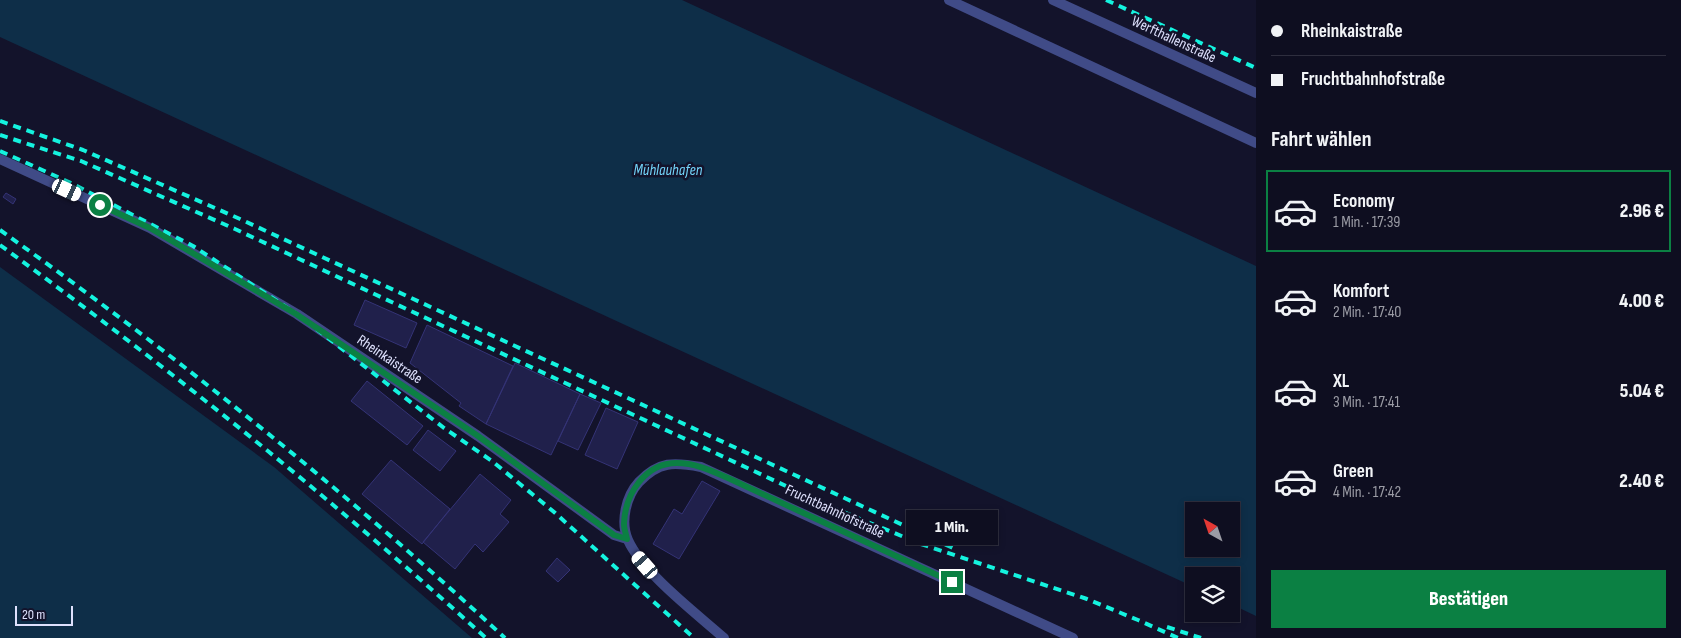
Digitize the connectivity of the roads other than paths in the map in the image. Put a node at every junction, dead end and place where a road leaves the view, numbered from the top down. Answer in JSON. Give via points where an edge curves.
{"nodes":[{"id":1,"x":949,"y":0,"type":"edge"},
{"id":2,"x":1053,"y":0,"type":"edge"},
{"id":3,"x":1256,"y":93,"type":"edge"},
{"id":4,"x":1256,"y":144,"type":"edge"},
{"id":5,"x":0,"y":159,"type":"edge"},
{"id":6,"x":627,"y":539,"type":"junction"},
{"id":7,"x":724,"y":638,"type":"edge"},
{"id":8,"x":1073,"y":638,"type":"edge"}],
"edges":[{"from":1,"to":4,"type":"street"},
{"from":2,"to":3,"type":"street","name":"Werfthallenstraße"},
{"from":5,"to":6,"type":"street","name":"Rheinkaistraße","via":[[150,228],[296,314],[478,436],[614,535]]},
{"from":6,"to":7,"type":"street","name":"Rheinkaistraße","via":[[654,574]]},
{"from":6,"to":8,"type":"street","name":"Fruchtbahnhofstraße","via":[[624,525],[627,505],[634,488],[648,473],[665,464],[701,467]]}]}
